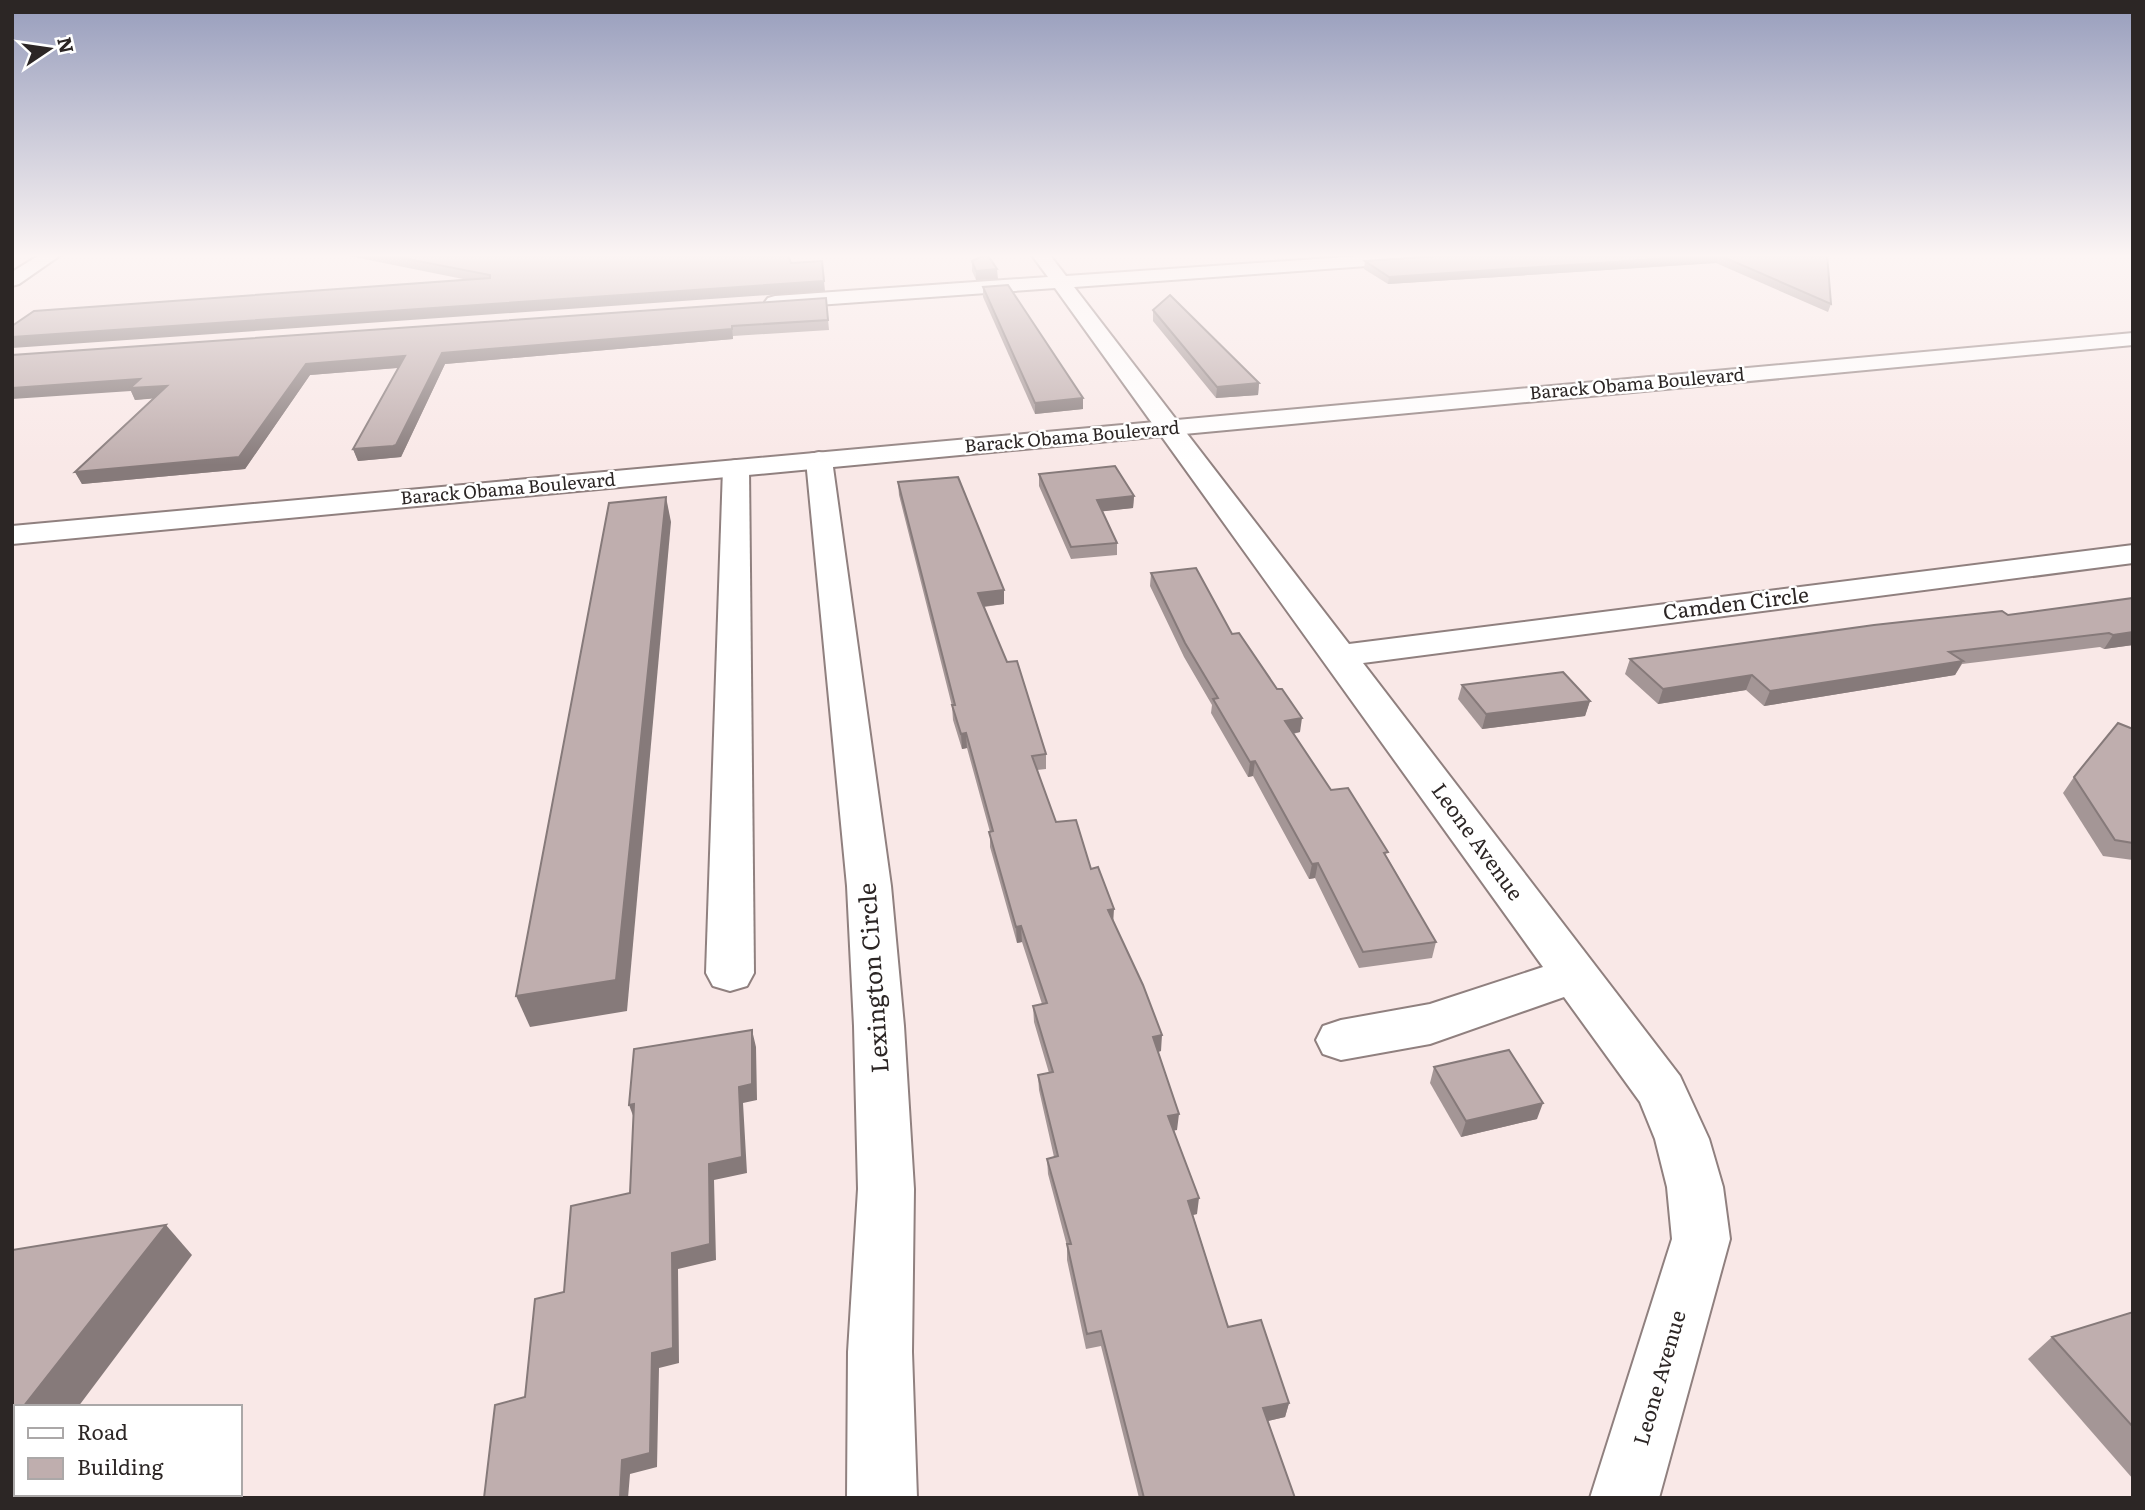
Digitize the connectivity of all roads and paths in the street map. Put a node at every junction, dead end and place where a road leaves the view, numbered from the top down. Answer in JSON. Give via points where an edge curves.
{"nodes":[{"id":1,"x":1092,"y":324,"type":"edge"},
{"id":2,"x":2133,"y":339,"type":"edge"},
{"id":3,"x":1167,"y":428,"type":"junction"},
{"id":4,"x":819,"y":460,"type":"junction"},
{"id":5,"x":736,"y":468,"type":"junction"},
{"id":6,"x":12,"y":535,"type":"edge"},
{"id":7,"x":2133,"y":554,"type":"edge"},
{"id":8,"x":1339,"y":656,"type":"junction"},
{"id":9,"x":730,"y":973,"type":"dead end"},
{"id":10,"x":1575,"y":975,"type":"junction"},
{"id":11,"x":1341,"y":1040,"type":"dead end"},
{"id":12,"x":882,"y":1498,"type":"edge"},
{"id":13,"x":1624,"y":1498,"type":"edge"}],
"edges":[{"from":1,"to":3,"type":"street","name":"Leone Avenue"},
{"from":2,"to":3,"type":"street","name":"Barack Obama Boulevard"},
{"from":3,"to":4,"type":"street","name":"Barack Obama Boulevard"},
{"from":3,"to":8,"type":"street","name":"Leone Avenue"},
{"from":4,"to":5,"type":"street","name":"Barack Obama Boulevard"},
{"from":4,"to":12,"type":"street","name":"Lexington Circle","via":[[869,886],[879,1026],[886,1189],[880,1352]]},
{"from":5,"to":6,"type":"street","name":"Barack Obama Boulevard"},
{"from":5,"to":9,"type":"street"},
{"from":7,"to":8,"type":"street","name":"Camden Circle"},
{"from":8,"to":10,"type":"street","name":"Leone Avenue"},
{"from":10,"to":11,"type":"street","via":[[1430,1024]]},
{"from":10,"to":13,"type":"street","name":"Leone Avenue","via":[[1661,1091],[1682,1139],[1695,1187],[1701,1238]]}]}
